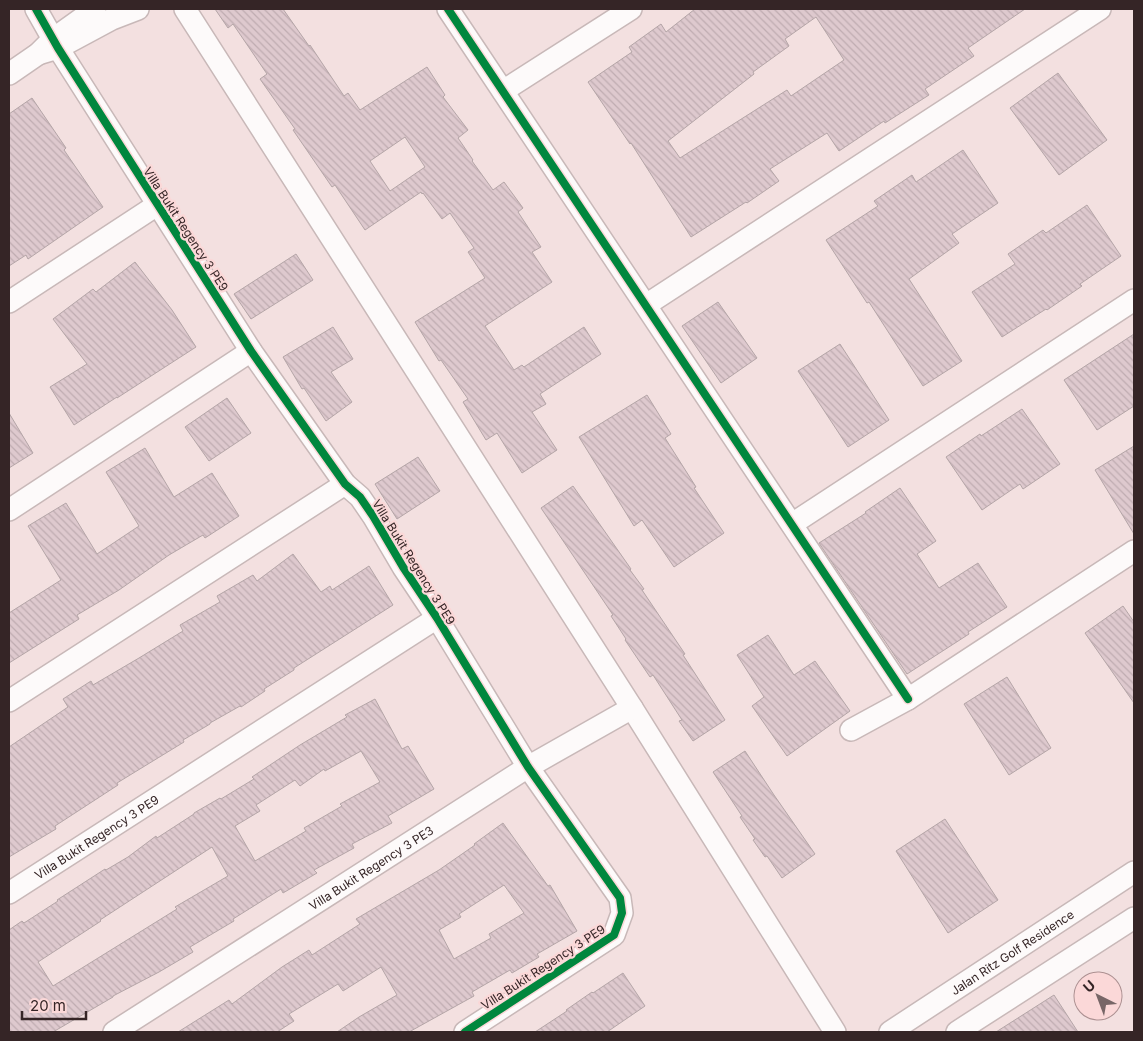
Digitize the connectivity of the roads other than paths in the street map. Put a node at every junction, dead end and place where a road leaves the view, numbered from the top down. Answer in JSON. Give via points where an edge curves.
{"nodes":[{"id":1,"x":36,"y":9,"type":"edge"},
{"id":2,"x":95,"y":9,"type":"edge"},
{"id":3,"x":138,"y":9,"type":"edge"},
{"id":4,"x":448,"y":9,"type":"edge"},
{"id":5,"x":631,"y":9,"type":"edge"},
{"id":6,"x":1100,"y":9,"type":"edge"},
{"id":7,"x":183,"y":10,"type":"edge"},
{"id":8,"x":50,"y":47,"type":"junction"},
{"id":9,"x":9,"y":74,"type":"edge"},
{"id":10,"x":504,"y":91,"type":"junction"},
{"id":11,"x":157,"y":205,"type":"junction"},
{"id":12,"x":1134,"y":300,"type":"edge"},
{"id":13,"x":9,"y":302,"type":"edge"},
{"id":14,"x":646,"y":305,"type":"junction"},
{"id":15,"x":251,"y":351,"type":"junction"},
{"id":16,"x":345,"y":484,"type":"junction"},
{"id":17,"x":9,"y":510,"type":"edge"},
{"id":18,"x":792,"y":524,"type":"junction"},
{"id":19,"x":1134,"y":551,"type":"edge"},
{"id":20,"x":437,"y":618,"type":"junction"},
{"id":21,"x":908,"y":699,"type":"junction"},
{"id":22,"x":9,"y":701,"type":"edge"},
{"id":23,"x":632,"y":708,"type":"junction"},
{"id":24,"x":851,"y":730,"type":"dead end"},
{"id":25,"x":528,"y":767,"type":"junction"},
{"id":26,"x":1134,"y":872,"type":"edge"},
{"id":27,"x":9,"y":894,"type":"edge"},
{"id":28,"x":1134,"y":918,"type":"edge"},
{"id":29,"x":114,"y":1032,"type":"edge"},
{"id":30,"x":465,"y":1032,"type":"edge"},
{"id":31,"x":835,"y":1032,"type":"edge"},
{"id":32,"x":890,"y":1032,"type":"edge"},
{"id":33,"x":957,"y":1032,"type":"edge"}],
"edges":[{"from":1,"to":8,"type":"street","name":"Villa Bukit Regency 3 PE9"},
{"from":2,"to":8,"type":"street"},
{"from":3,"to":8,"type":"street"},
{"from":4,"to":10,"type":"street"},
{"from":5,"to":10,"type":"street"},
{"from":6,"to":14,"type":"street"},
{"from":7,"to":23,"type":"street"},
{"from":8,"to":9,"type":"street"},
{"from":8,"to":11,"type":"street","name":"Villa Bukit Regency 3 PE9"},
{"from":10,"to":14,"type":"street"},
{"from":11,"to":13,"type":"street","name":"Villa Bukit Regency 3 PE9"},
{"from":11,"to":15,"type":"street","name":"Villa Bukit Regency 3 PE9"},
{"from":12,"to":18,"type":"street"},
{"from":14,"to":18,"type":"street"},
{"from":15,"to":16,"type":"street","name":"Villa Bukit Regency 3 PE9"},
{"from":15,"to":17,"type":"street"},
{"from":16,"to":20,"type":"street","name":"Villa Bukit Regency 3 PE9","via":[[360,497]]},
{"from":16,"to":22,"type":"street"},
{"from":18,"to":21,"type":"street"},
{"from":19,"to":21,"type":"street"},
{"from":20,"to":25,"type":"street","name":"Villa Bukit Regency 3 PE9"},
{"from":20,"to":27,"type":"street","name":"Villa Bukit Regency 3 PE9"},
{"from":21,"to":24,"type":"street"},
{"from":23,"to":25,"type":"street","name":"Villa Bukit Regency 3 PE3"},
{"from":23,"to":31,"type":"street"},
{"from":25,"to":29,"type":"street","name":"Villa Bukit Regency 3 PE3"},
{"from":25,"to":30,"type":"street","name":"Villa Bukit Regency 3 PE9","via":[[620,898],[622,913],[614,935]]},
{"from":26,"to":32,"type":"street","name":"Jalan Ritz Golf Residence"},
{"from":28,"to":33,"type":"street"}]}
